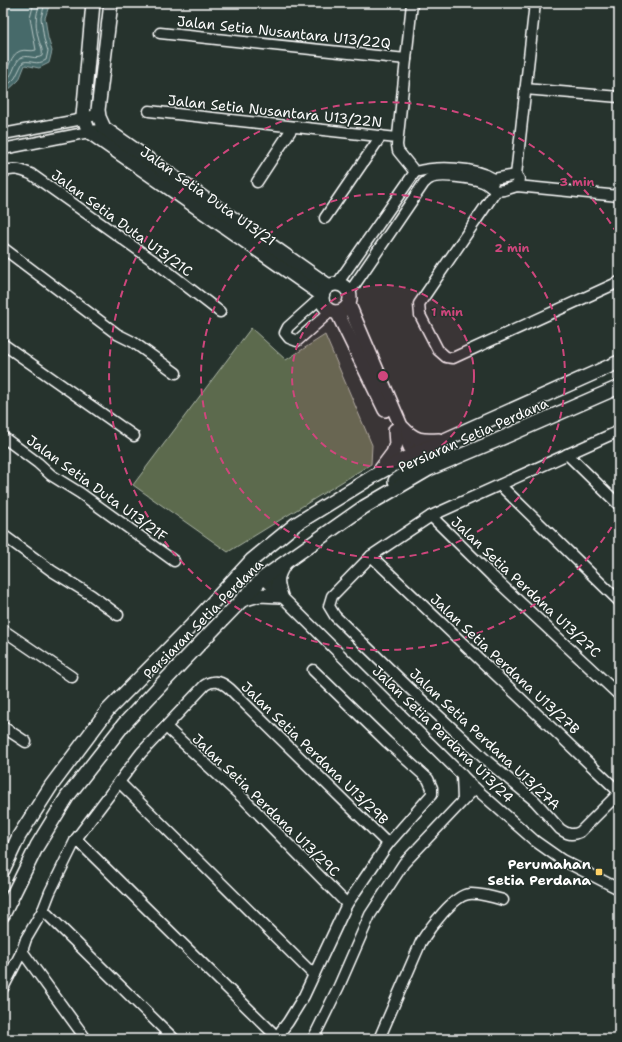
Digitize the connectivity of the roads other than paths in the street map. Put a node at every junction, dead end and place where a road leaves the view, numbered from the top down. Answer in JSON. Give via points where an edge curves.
{"nodes":[{"id":1,"x":93,"y":3,"type":"edge"},
{"id":2,"x":112,"y":3,"type":"edge"},
{"id":3,"x":412,"y":3,"type":"edge"},
{"id":4,"x":535,"y":3,"type":"edge"},
{"id":5,"x":160,"y":33,"type":"dead end"},
{"id":6,"x":406,"y":59,"type":"junction"},
{"id":7,"x":525,"y":89,"type":"junction"},
{"id":8,"x":619,"y":97,"type":"edge"},
{"id":9,"x":149,"y":111,"type":"dead end"},
{"id":10,"x":98,"y":114,"type":"junction"},
{"id":11,"x":83,"y":119,"type":"junction"},
{"id":12,"x":293,"y":127,"type":"junction"},
{"id":13,"x":104,"y":128,"type":"junction"},
{"id":14,"x":89,"y":132,"type":"junction"},
{"id":15,"x":3,"y":134,"type":"edge"},
{"id":16,"x":381,"y":136,"type":"junction"},
{"id":17,"x":398,"y":138,"type":"junction"},
{"id":18,"x":3,"y":149,"type":"edge"},
{"id":19,"x":419,"y":171,"type":"junction"},
{"id":20,"x":3,"y":172,"type":"edge"},
{"id":21,"x":516,"y":175,"type":"junction"},
{"id":22,"x":430,"y":178,"type":"junction"},
{"id":23,"x":257,"y":182,"type":"dead end"},
{"id":24,"x":407,"y":183,"type":"junction"},
{"id":25,"x":494,"y":186,"type":"junction"},
{"id":26,"x":517,"y":186,"type":"junction"},
{"id":27,"x":419,"y":191,"type":"junction"},
{"id":28,"x":619,"y":196,"type":"edge"},
{"id":29,"x":325,"y":218,"type":"dead end"},
{"id":30,"x":3,"y":248,"type":"edge"},
{"id":31,"x":619,"y":282,"type":"edge"},
{"id":32,"x":328,"y":291,"type":"junction"},
{"id":33,"x":349,"y":299,"type":"junction"},
{"id":34,"x":220,"y":312,"type":"dead end"},
{"id":35,"x":334,"y":312,"type":"junction"},
{"id":36,"x":3,"y":344,"type":"edge"},
{"id":37,"x":619,"y":362,"type":"edge"},
{"id":38,"x":176,"y":373,"type":"dead end"},
{"id":39,"x":619,"y":387,"type":"edge"},
{"id":40,"x":398,"y":428,"type":"junction"},
{"id":41,"x":619,"y":431,"type":"edge"},
{"id":42,"x":134,"y":436,"type":"dead end"},
{"id":43,"x":3,"y":437,"type":"edge"},
{"id":44,"x":443,"y":440,"type":"junction"},
{"id":45,"x":493,"y":442,"type":"junction"},
{"id":46,"x":567,"y":454,"type":"junction"},
{"id":47,"x":412,"y":458,"type":"junction"},
{"id":48,"x":376,"y":474,"type":"junction"},
{"id":49,"x":500,"y":486,"type":"junction"},
{"id":50,"x":619,"y":505,"type":"edge"},
{"id":51,"x":431,"y":516,"type":"junction"},
{"id":52,"x":345,"y":520,"type":"junction"},
{"id":53,"x":3,"y":535,"type":"edge"},
{"id":54,"x":263,"y":551,"type":"junction"},
{"id":55,"x":371,"y":556,"type":"junction"},
{"id":56,"x":174,"y":561,"type":"dead end"},
{"id":57,"x":285,"y":562,"type":"junction"},
{"id":58,"x":239,"y":575,"type":"junction"},
{"id":59,"x":263,"y":578,"type":"junction"},
{"id":60,"x":281,"y":596,"type":"junction"},
{"id":61,"x":242,"y":600,"type":"junction"},
{"id":62,"x":619,"y":601,"type":"edge"},
{"id":63,"x":118,"y":615,"type":"dead end"},
{"id":64,"x":3,"y":630,"type":"edge"},
{"id":65,"x":313,"y":670,"type":"dead end"},
{"id":66,"x":72,"y":677,"type":"dead end"},
{"id":67,"x":619,"y":695,"type":"edge"},
{"id":68,"x":3,"y":727,"type":"edge"},
{"id":69,"x":166,"y":727,"type":"junction"},
{"id":70,"x":26,"y":742,"type":"dead end"},
{"id":71,"x":462,"y":775,"type":"junction"},
{"id":72,"x":118,"y":782,"type":"junction"},
{"id":73,"x":475,"y":788,"type":"junction"},
{"id":74,"x":619,"y":793,"type":"edge"},
{"id":75,"x":463,"y":800,"type":"junction"},
{"id":76,"x":489,"y":800,"type":"junction"},
{"id":77,"x":76,"y":839,"type":"junction"},
{"id":78,"x":388,"y":844,"type":"junction"},
{"id":79,"x":3,"y":870,"type":"edge"},
{"id":80,"x":618,"y":888,"type":"edge"},
{"id":81,"x":503,"y":900,"type":"dead end"},
{"id":82,"x":347,"y":904,"type":"junction"},
{"id":83,"x":43,"y":910,"type":"junction"},
{"id":84,"x":3,"y":915,"type":"edge"},
{"id":85,"x":22,"y":951,"type":"junction"},
{"id":86,"x":314,"y":975,"type":"junction"},
{"id":87,"x":3,"y":988,"type":"edge"},
{"id":88,"x":276,"y":1038,"type":"edge"},
{"id":89,"x":86,"y":1039,"type":"edge"},
{"id":90,"x":174,"y":1039,"type":"edge"},
{"id":91,"x":313,"y":1039,"type":"edge"},
{"id":92,"x":379,"y":1039,"type":"edge"}],
"edges":[{"from":1,"to":11,"type":"main road"},
{"from":2,"to":10,"type":"main road"},
{"from":3,"to":6,"type":"street"},
{"from":4,"to":7,"type":"street"},
{"from":5,"to":6,"type":"street","name":"Jalan Setia Nusantara U13/22Q"},
{"from":6,"to":17,"type":"street"},
{"from":7,"to":8,"type":"street"},
{"from":7,"to":21,"type":"street"},
{"from":9,"to":12,"type":"street","name":"Jalan Setia Nusantara U13/22N"},
{"from":10,"to":11,"type":"street"},
{"from":10,"to":13,"type":"main road"},
{"from":11,"to":14,"type":"main road"},
{"from":11,"to":15,"type":"street"},
{"from":12,"to":16,"type":"street","name":"Jalan Setia Nusantara U13/22N"},
{"from":12,"to":23,"type":"street"},
{"from":13,"to":14,"type":"street"},
{"from":13,"to":32,"type":"main road","name":"Jalan Setia Duta U13/21"},
{"from":14,"to":18,"type":"street"},
{"from":14,"to":32,"type":"main road","name":"Jalan Setia Duta U13/21"},
{"from":16,"to":17,"type":"street","name":"Jalan Setia Nusantara U13/22N"},
{"from":16,"to":29,"type":"street"},
{"from":17,"to":19,"type":"street","via":[[398,151]]},
{"from":19,"to":22,"type":"street"},
{"from":19,"to":24,"type":"street"},
{"from":19,"to":25,"type":"street","via":[[446,168],[479,172]]},
{"from":20,"to":34,"type":"street","name":"Jalan Setia Duta U13/21C","via":[[18,169],[31,174],[158,264]]},
{"from":21,"to":25,"type":"street"},
{"from":21,"to":26,"type":"street","via":[[519,179]]},
{"from":22,"to":25,"type":"street","via":[[466,178]]},
{"from":22,"to":27,"type":"street"},
{"from":24,"to":27,"type":"street"},
{"from":24,"to":32,"type":"street"},
{"from":25,"to":26,"type":"street","via":[[504,190]]},
{"from":25,"to":31,"type":"street","via":[[419,304],[420,314],[438,350],[446,357],[453,358]]},
{"from":26,"to":28,"type":"street"},
{"from":27,"to":33,"type":"street"},
{"from":30,"to":38,"type":"street","via":[[117,334]]},
{"from":32,"to":33,"type":"main road","via":[[345,287]]},
{"from":32,"to":35,"type":"main road","via":[[325,307]]},
{"from":32,"to":35,"type":"street","via":[[288,327],[285,333],[296,341]]},
{"from":33,"to":35,"type":"main road","via":[[346,308]]},
{"from":33,"to":40,"type":"main road"},
{"from":35,"to":40,"type":"main road"},
{"from":36,"to":42,"type":"street"},
{"from":37,"to":44,"type":"main road","name":"Persiaran Setia Perdana"},
{"from":39,"to":45,"type":"main road","name":"Persiaran Setia Perdana"},
{"from":40,"to":44,"type":"main road","via":[[411,437],[424,441]]},
{"from":40,"to":47,"type":"main road"},
{"from":40,"to":48,"type":"main road","via":[[393,453]]},
{"from":41,"to":46,"type":"street"},
{"from":43,"to":56,"type":"street","name":"Jalan Setia Duta U13/21F","via":[[51,475]]},
{"from":44,"to":47,"type":"main road","name":"Persiaran Setia Perdana"},
{"from":45,"to":47,"type":"main road","via":[[470,446],[426,462]]},
{"from":45,"to":52,"type":"main road","name":"Persiaran Setia Perdana","via":[[429,469]]},
{"from":46,"to":49,"type":"street"},
{"from":46,"to":50,"type":"street"},
{"from":47,"to":48,"type":"main road","name":"Persiaran Setia Perdana"},
{"from":47,"to":52,"type":"main road","via":[[404,475],[369,497]]},
{"from":48,"to":54,"type":"main road","name":"Persiaran Setia Perdana","via":[[296,524]]},
{"from":49,"to":51,"type":"street"},
{"from":49,"to":62,"type":"street"},
{"from":51,"to":55,"type":"street"},
{"from":51,"to":67,"type":"street","name":"Jalan Setia Perdana U13/27C"},
{"from":52,"to":57,"type":"main road","name":"Persiaran Setia Perdana"},
{"from":53,"to":63,"type":"street"},
{"from":54,"to":58,"type":"main road","name":"Persiaran Setia Perdana"},
{"from":54,"to":59,"type":"main road"},
{"from":55,"to":74,"type":"street","name":"Jalan Setia Perdana U13/27B"},
{"from":55,"to":74,"type":"street","name":"Jalan Setia Perdana U13/27A","via":[[332,596],[329,606],[335,616],[408,687],[534,801],[565,833],[575,835],[580,832]]},
{"from":57,"to":59,"type":"main road","name":"Persiaran Setia Perdana"},
{"from":57,"to":60,"type":"main road","via":[[277,579]]},
{"from":58,"to":59,"type":"main road"},
{"from":58,"to":79,"type":"main road","name":"Persiaran Setia Perdana","via":[[108,710],[51,786],[19,836]]},
{"from":59,"to":60,"type":"street","name":"Jalan Setia Perdana U13/24"},
{"from":59,"to":61,"type":"main road","name":"Persiaran Setia Perdana"},
{"from":60,"to":61,"type":"main road","via":[[259,595]]},
{"from":60,"to":71,"type":"street","name":"Jalan Setia Perdana U13/24"},
{"from":61,"to":84,"type":"main road","name":"Persiaran Setia Perdana","via":[[124,724],[67,797],[36,846]]},
{"from":64,"to":66,"type":"street"},
{"from":65,"to":78,"type":"street","via":[[428,779],[432,788],[432,794]]},
{"from":68,"to":70,"type":"street"},
{"from":69,"to":72,"type":"street"},
{"from":69,"to":78,"type":"street","name":"Jalan Setia Perdana U13/29B","via":[[205,684],[216,681],[222,683]]},
{"from":69,"to":82,"type":"street","name":"Jalan Setia Perdana U13/29C","via":[[244,800]]},
{"from":71,"to":73,"type":"street","name":"Jalan Setia Perdana U13/24"},
{"from":71,"to":75,"type":"street"},
{"from":72,"to":77,"type":"street"},
{"from":72,"to":86,"type":"street"},
{"from":73,"to":75,"type":"street"},
{"from":73,"to":76,"type":"street","name":"Jalan Setia Perdana U13/24"},
{"from":75,"to":76,"type":"street"},
{"from":75,"to":91,"type":"street","via":[[404,863],[370,916]]},
{"from":76,"to":80,"type":"street","name":"Jalan Setia Perdana U13/24","via":[[535,841],[562,860]]},
{"from":77,"to":83,"type":"street"},
{"from":77,"to":88,"type":"street"},
{"from":78,"to":82,"type":"street"},
{"from":81,"to":92,"type":"street","via":[[464,895],[456,900],[428,931]]},
{"from":82,"to":86,"type":"street"},
{"from":83,"to":85,"type":"street"},
{"from":83,"to":90,"type":"street"},
{"from":85,"to":87,"type":"street"},
{"from":85,"to":89,"type":"street"},
{"from":86,"to":88,"type":"street","via":[[304,996]]}]}
